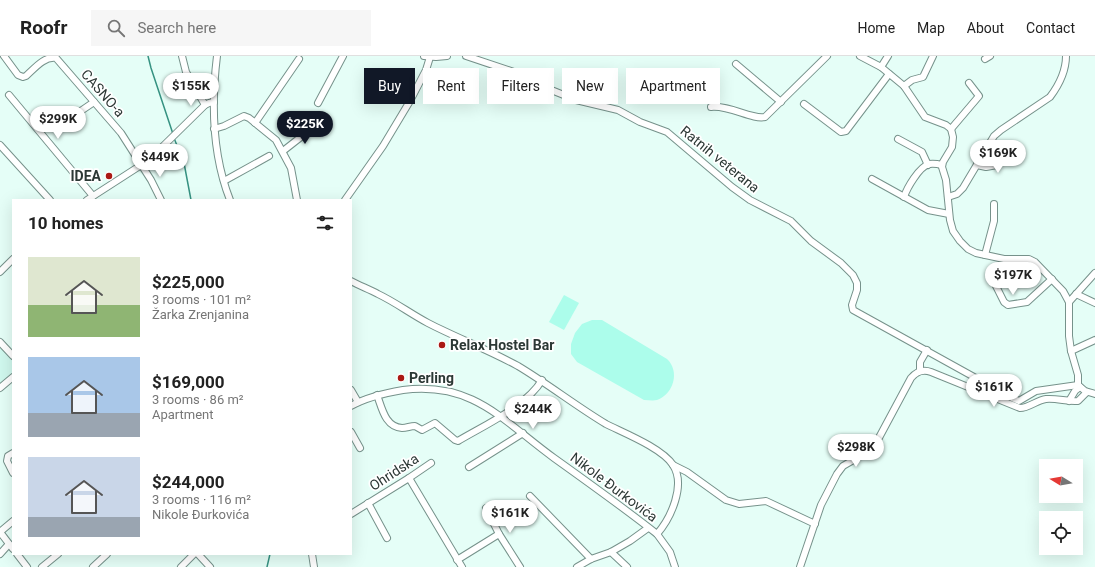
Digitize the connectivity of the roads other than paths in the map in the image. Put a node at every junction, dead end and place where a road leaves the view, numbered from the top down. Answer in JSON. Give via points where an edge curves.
{"nodes":[{"id":1,"x":182,"y":56,"type":"edge"},
{"id":2,"x":217,"y":56,"type":"edge"},
{"id":3,"x":343,"y":56,"type":"edge"},
{"id":4,"x":427,"y":56,"type":"edge"},
{"id":5,"x":447,"y":56,"type":"edge"},
{"id":6,"x":466,"y":56,"type":"edge"},
{"id":7,"x":827,"y":56,"type":"edge"},
{"id":8,"x":860,"y":56,"type":"edge"},
{"id":9,"x":888,"y":56,"type":"edge"},
{"id":10,"x":933,"y":56,"type":"edge"},
{"id":11,"x":1066,"y":56,"type":"edge"},
{"id":12,"x":2,"y":57,"type":"edge"},
{"id":13,"x":299,"y":59,"type":"dead end"},
{"id":14,"x":736,"y":64,"type":"dead end"},
{"id":15,"x":881,"y":67,"type":"junction"},
{"id":16,"x":889,"y":74,"type":"junction"},
{"id":17,"x":968,"y":83,"type":"dead end"},
{"id":18,"x":904,"y":86,"type":"junction"},
{"id":19,"x":9,"y":95,"type":"dead end"},
{"id":20,"x":94,"y":102,"type":"junction"},
{"id":21,"x":214,"y":102,"type":"junction"},
{"id":22,"x":781,"y":102,"type":"junction"},
{"id":23,"x":318,"y":103,"type":"dead end"},
{"id":24,"x":804,"y":104,"type":"dead end"},
{"id":25,"x":205,"y":105,"type":"junction"},
{"id":26,"x":712,"y":107,"type":"dead end"},
{"id":27,"x":70,"y":119,"type":"dead end"},
{"id":28,"x":255,"y":123,"type":"junction"},
{"id":29,"x":315,"y":126,"type":"dead end"},
{"id":30,"x":214,"y":129,"type":"junction"},
{"id":31,"x":951,"y":129,"type":"junction"},
{"id":32,"x":898,"y":139,"type":"dead end"},
{"id":33,"x":0,"y":145,"type":"edge"},
{"id":34,"x":283,"y":151,"type":"junction"},
{"id":35,"x":1008,"y":153,"type":"dead end"},
{"id":36,"x":269,"y":156,"type":"dead end"},
{"id":37,"x":942,"y":164,"type":"junction"},
{"id":38,"x":928,"y":165,"type":"junction"},
{"id":39,"x":977,"y":165,"type":"junction"},
{"id":40,"x":142,"y":166,"type":"junction"},
{"id":41,"x":872,"y":180,"type":"dead end"},
{"id":42,"x":224,"y":181,"type":"junction"},
{"id":43,"x":92,"y":196,"type":"junction"},
{"id":44,"x":904,"y":197,"type":"junction"},
{"id":45,"x":948,"y":197,"type":"junction"},
{"id":46,"x":49,"y":199,"type":"edge"},
{"id":47,"x":88,"y":199,"type":"edge"},
{"id":48,"x":160,"y":199,"type":"edge"},
{"id":49,"x":230,"y":199,"type":"edge"},
{"id":50,"x":297,"y":199,"type":"edge"},
{"id":51,"x":346,"y":199,"type":"edge"},
{"id":52,"x":994,"y":204,"type":"dead end"},
{"id":53,"x":949,"y":214,"type":"junction"},
{"id":54,"x":985,"y":255,"type":"junction"},
{"id":55,"x":1009,"y":259,"type":"junction"},
{"id":56,"x":12,"y":260,"type":"edge"},
{"id":57,"x":0,"y":272,"type":"edge"},
{"id":58,"x":1095,"y":273,"type":"edge"},
{"id":59,"x":1052,"y":279,"type":"junction"},
{"id":60,"x":352,"y":281,"type":"edge"},
{"id":61,"x":1076,"y":294,"type":"junction"},
{"id":62,"x":1069,"y":302,"type":"junction"},
{"id":63,"x":1095,"y":303,"type":"edge"},
{"id":64,"x":1095,"y":340,"type":"edge"},
{"id":65,"x":0,"y":342,"type":"edge"},
{"id":66,"x":927,"y":350,"type":"junction"},
{"id":67,"x":1071,"y":351,"type":"junction"},
{"id":68,"x":12,"y":355,"type":"edge"},
{"id":69,"x":920,"y":371,"type":"junction"},
{"id":70,"x":12,"y":378,"type":"edge"},
{"id":71,"x":542,"y":380,"type":"junction"},
{"id":72,"x":1079,"y":386,"type":"junction"},
{"id":73,"x":0,"y":388,"type":"edge"},
{"id":74,"x":352,"y":392,"type":"edge"},
{"id":75,"x":1087,"y":392,"type":"junction"},
{"id":76,"x":1095,"y":394,"type":"edge"},
{"id":77,"x":377,"y":395,"type":"junction"},
{"id":78,"x":1069,"y":401,"type":"junction"},
{"id":79,"x":358,"y":402,"type":"junction"},
{"id":80,"x":352,"y":405,"type":"edge"},
{"id":81,"x":501,"y":416,"type":"junction"},
{"id":82,"x":523,"y":433,"type":"junction"},
{"id":83,"x":352,"y":434,"type":"edge"},
{"id":84,"x":360,"y":448,"type":"dead end"},
{"id":85,"x":12,"y":454,"type":"edge"},
{"id":86,"x":430,"y":463,"type":"dead end"},
{"id":87,"x":673,"y":465,"type":"junction"},
{"id":88,"x":469,"y":467,"type":"dead end"},
{"id":89,"x":12,"y":471,"type":"edge"},
{"id":90,"x":409,"y":478,"type":"junction"},
{"id":91,"x":530,"y":496,"type":"dead end"},
{"id":92,"x":368,"y":503,"type":"junction"},
{"id":93,"x":486,"y":508,"type":"dead end"},
{"id":94,"x":352,"y":513,"type":"edge"},
{"id":95,"x":12,"y":522,"type":"edge"},
{"id":96,"x":815,"y":524,"type":"junction"},
{"id":97,"x":648,"y":528,"type":"junction"},
{"id":98,"x":0,"y":532,"type":"edge"},
{"id":99,"x":499,"y":534,"type":"junction"},
{"id":100,"x":657,"y":534,"type":"junction"},
{"id":101,"x":387,"y":538,"type":"dead end"},
{"id":102,"x":11,"y":546,"type":"edge"},
{"id":103,"x":611,"y":552,"type":"junction"},
{"id":104,"x":0,"y":554,"type":"edge"},
{"id":105,"x":18,"y":555,"type":"edge"},
{"id":106,"x":57,"y":555,"type":"edge"},
{"id":107,"x":106,"y":555,"type":"edge"},
{"id":108,"x":193,"y":555,"type":"edge"},
{"id":109,"x":199,"y":555,"type":"edge"},
{"id":110,"x":312,"y":555,"type":"edge"},
{"id":111,"x":591,"y":559,"type":"junction"},
{"id":112,"x":457,"y":560,"type":"junction"},
{"id":113,"x":28,"y":567,"type":"edge"},
{"id":114,"x":42,"y":567,"type":"edge"},
{"id":115,"x":93,"y":567,"type":"edge"},
{"id":116,"x":181,"y":567,"type":"edge"},
{"id":117,"x":210,"y":567,"type":"edge"},
{"id":118,"x":314,"y":567,"type":"edge"},
{"id":119,"x":462,"y":567,"type":"edge"},
{"id":120,"x":520,"y":567,"type":"edge"},
{"id":121,"x":577,"y":567,"type":"edge"},
{"id":122,"x":627,"y":567,"type":"edge"},
{"id":123,"x":675,"y":567,"type":"edge"},
{"id":124,"x":800,"y":567,"type":"edge"}],
"edges":[{"from":1,"to":25,"type":"street","via":[[186,72]]},
{"from":2,"to":21,"type":"street"},
{"from":3,"to":23,"type":"street"},
{"from":4,"to":5,"type":"street"},
{"from":4,"to":51,"type":"street","via":[[426,70],[410,101],[383,146]]},
{"from":6,"to":66,"type":"street","name":"Ratnih veterana","via":[[518,73],[576,100],[618,110],[667,132],[732,187],[754,202],[791,221],[811,241],[841,263],[857,283],[853,310]]},
{"from":7,"to":22,"type":"street"},
{"from":8,"to":15,"type":"street"},
{"from":9,"to":15,"type":"street"},
{"from":10,"to":18,"type":"street","via":[[923,77]]},
{"from":11,"to":39,"type":"street","via":[[1065,71],[1050,97],[997,132]]},
{"from":12,"to":20,"type":"street","name":"CASNO-a","via":[[18,76],[23,77],[46,58],[54,56]]},
{"from":13,"to":28,"type":"street"},
{"from":14,"to":22,"type":"street"},
{"from":15,"to":16,"type":"street"},
{"from":16,"to":18,"type":"street"},
{"from":16,"to":24,"type":"street","via":[[846,132],[841,132]]},
{"from":17,"to":31,"type":"street","via":[[979,96]]},
{"from":18,"to":31,"type":"street","via":[[926,117]]},
{"from":19,"to":43,"type":"street"},
{"from":20,"to":27,"type":"street"},
{"from":20,"to":40,"type":"street","name":"CASNO-a","via":[[121,133]]},
{"from":21,"to":25,"type":"street"},
{"from":21,"to":30,"type":"street"},
{"from":22,"to":26,"type":"street","via":[[760,118],[730,108]]},
{"from":25,"to":40,"type":"street"},
{"from":28,"to":30,"type":"street","via":[[244,116]]},
{"from":28,"to":34,"type":"street","via":[[272,136]]},
{"from":29,"to":34,"type":"street"},
{"from":30,"to":42,"type":"street"},
{"from":31,"to":37,"type":"street","via":[[952,147]]},
{"from":32,"to":38,"type":"street","via":[[922,152]]},
{"from":33,"to":46,"type":"street"},
{"from":34,"to":50,"type":"street","via":[[291,168]]},
{"from":35,"to":39,"type":"street","via":[[997,165]]},
{"from":36,"to":42,"type":"street"},
{"from":37,"to":38,"type":"street"},
{"from":37,"to":45,"type":"street"},
{"from":38,"to":44,"type":"street","via":[[915,176]]},
{"from":39,"to":45,"type":"street","via":[[960,192]]},
{"from":40,"to":43,"type":"street"},
{"from":40,"to":48,"type":"street","name":"CASNO-a"},
{"from":41,"to":44,"type":"street"},
{"from":42,"to":49,"type":"street"},
{"from":43,"to":47,"type":"street"},
{"from":44,"to":53,"type":"street","via":[[928,210]]},
{"from":45,"to":53,"type":"street"},
{"from":52,"to":54,"type":"street","via":[[994,221]]},
{"from":53,"to":54,"type":"street","via":[[953,231],[960,241],[968,249]]},
{"from":54,"to":55,"type":"street"},
{"from":55,"to":59,"type":"street","via":[[1029,259]]},
{"from":55,"to":59,"type":"street","via":[[996,286],[1008,305],[1027,302]]},
{"from":56,"to":57,"type":"street"},
{"from":58,"to":61,"type":"street"},
{"from":59,"to":62,"type":"street"},
{"from":60,"to":71,"type":"street"},
{"from":61,"to":62,"type":"street"},
{"from":61,"to":63,"type":"street"},
{"from":62,"to":67,"type":"street"},
{"from":64,"to":67,"type":"street"},
{"from":65,"to":68,"type":"street"},
{"from":66,"to":69,"type":"street","via":[[920,362]]},
{"from":66,"to":72,"type":"street","name":"Ratnih veterana","via":[[1016,400],[1022,400],[1041,389]]},
{"from":67,"to":72,"type":"street"},
{"from":69,"to":78,"type":"street","via":[[931,372],[1020,408],[1046,399]]},
{"from":69,"to":96,"type":"street","via":[[911,378],[874,446],[843,466],[837,474]]},
{"from":70,"to":73,"type":"street"},
{"from":71,"to":81,"type":"street","via":[[529,396]]},
{"from":71,"to":87,"type":"street","via":[[584,410],[657,450]]},
{"from":72,"to":75,"type":"street"},
{"from":72,"to":78,"type":"street"},
{"from":74,"to":79,"type":"street"},
{"from":75,"to":76,"type":"street"},
{"from":75,"to":78,"type":"street","via":[[1078,401]]},
{"from":77,"to":79,"type":"street","name":"Nikole Đurkovića"},
{"from":77,"to":81,"type":"street","name":"Nikole Đurkovića","via":[[414,389],[438,389],[467,396]]},
{"from":77,"to":81,"type":"street","via":[[385,417],[396,427],[412,426],[422,430],[434,423],[458,441]]},
{"from":79,"to":80,"type":"street","name":"Nikole Đurkovića"},
{"from":81,"to":82,"type":"street","name":"Nikole Đurkovića"},
{"from":82,"to":88,"type":"street"},
{"from":82,"to":97,"type":"street","name":"Nikole Đurkovića"},
{"from":83,"to":84,"type":"street"},
{"from":85,"to":89,"type":"street","via":[[7,461]]},
{"from":86,"to":90,"type":"street","name":"Ohridska"},
{"from":87,"to":96,"type":"street","via":[[730,502],[744,504],[766,501]]},
{"from":87,"to":100,"type":"street","via":[[677,484],[675,499],[668,519]]},
{"from":90,"to":92,"type":"street","name":"Ohridska"},
{"from":90,"to":112,"type":"street"},
{"from":91,"to":111,"type":"street"},
{"from":92,"to":94,"type":"street","name":"Ohridska"},
{"from":92,"to":101,"type":"street"},
{"from":93,"to":99,"type":"street"},
{"from":95,"to":98,"type":"street"},
{"from":96,"to":124,"type":"street"},
{"from":97,"to":100,"type":"street","name":"Nikole Đurkovića"},
{"from":97,"to":103,"type":"street"},
{"from":98,"to":102,"type":"street"},
{"from":99,"to":112,"type":"street"},
{"from":99,"to":120,"type":"street"},
{"from":100,"to":123,"type":"street","name":"Nikole Đurkovića","via":[[670,552]]},
{"from":102,"to":104,"type":"street"},
{"from":103,"to":111,"type":"street"},
{"from":103,"to":122,"type":"street"},
{"from":105,"to":113,"type":"street"},
{"from":106,"to":114,"type":"street"},
{"from":107,"to":115,"type":"street"},
{"from":108,"to":116,"type":"street"},
{"from":109,"to":117,"type":"street"},
{"from":110,"to":118,"type":"street"},
{"from":111,"to":121,"type":"street"},
{"from":112,"to":119,"type":"street"}]}
